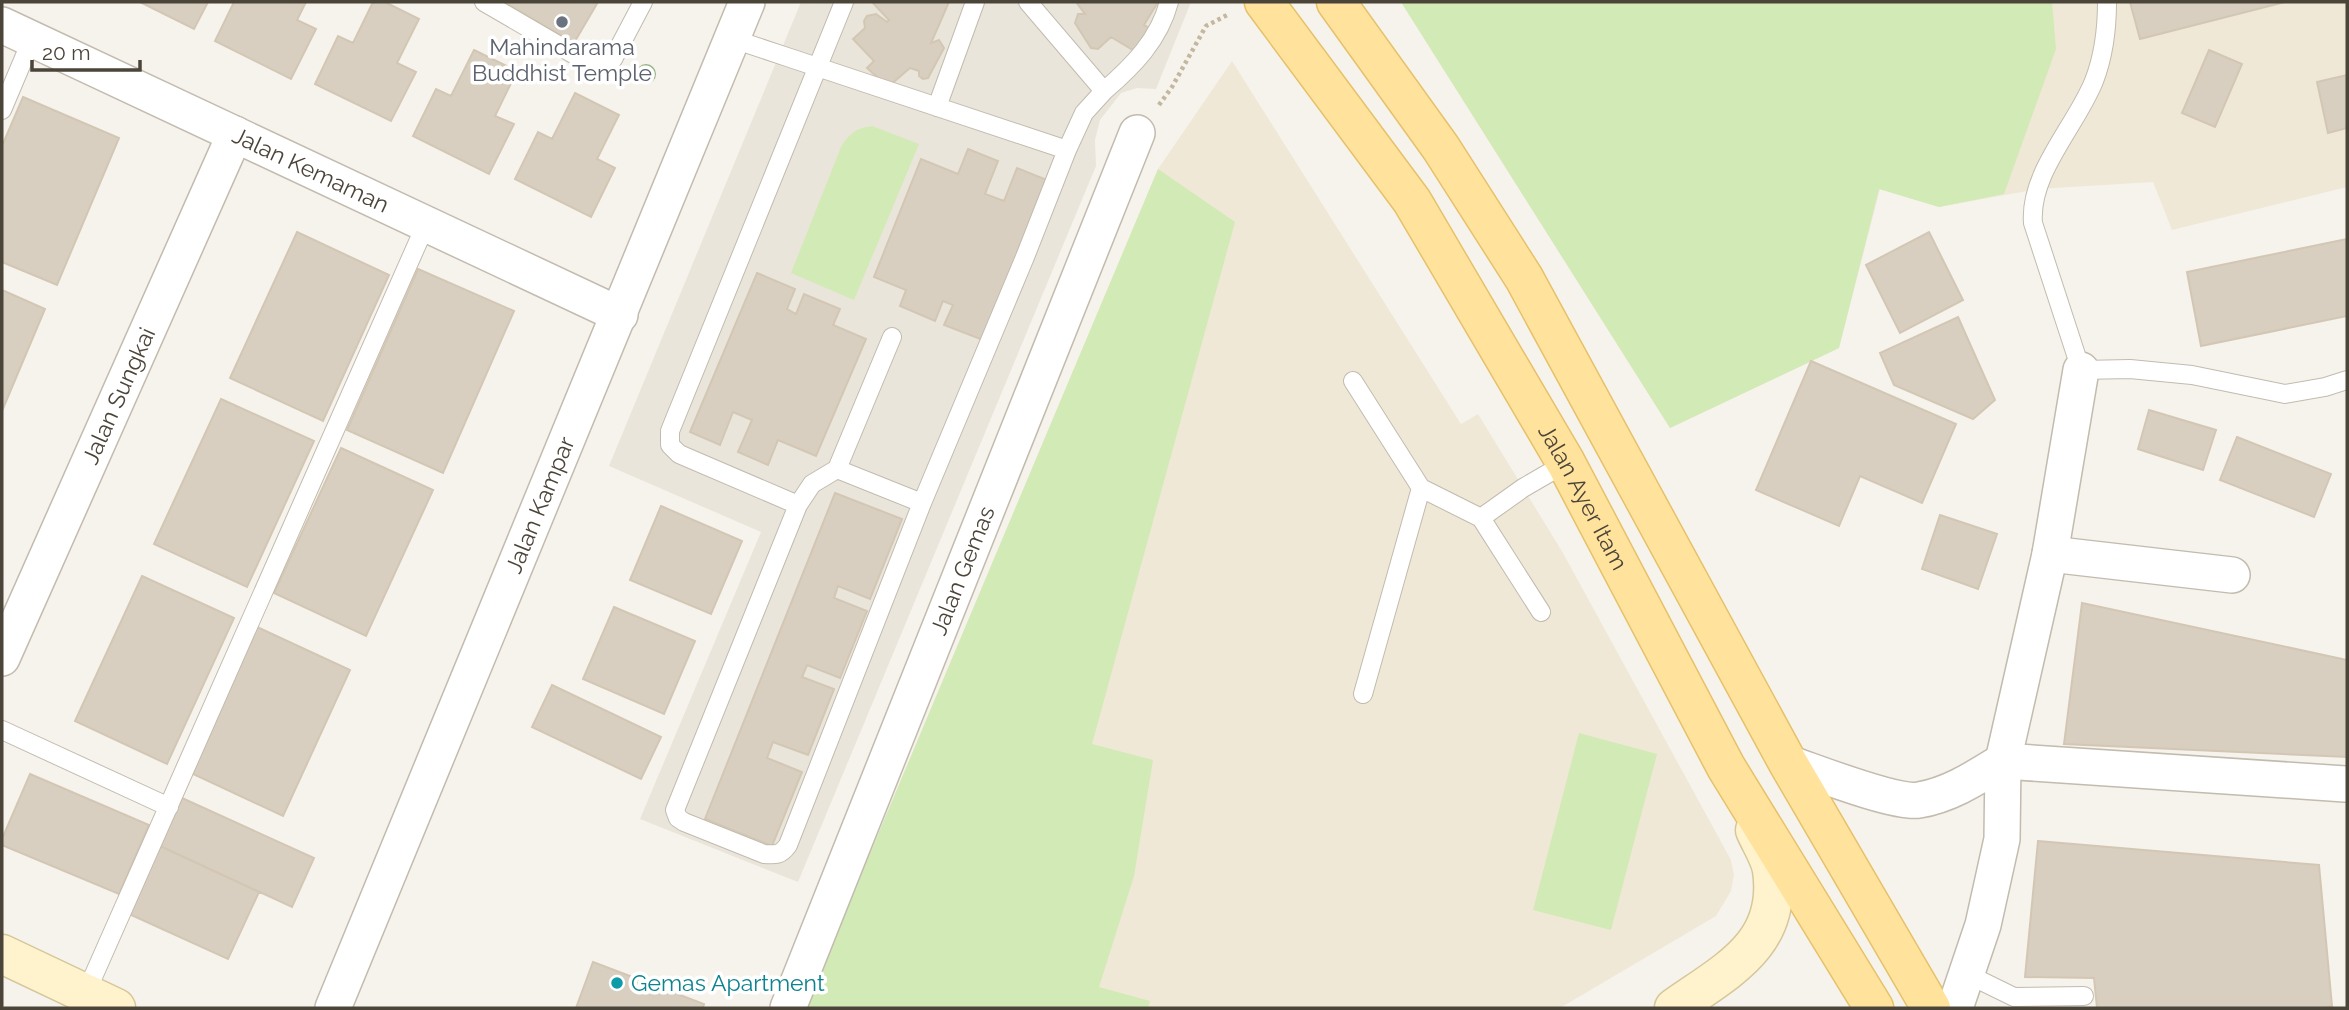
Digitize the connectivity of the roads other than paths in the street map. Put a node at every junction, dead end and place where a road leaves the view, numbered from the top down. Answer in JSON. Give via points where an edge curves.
{"nodes":[{"id":1,"x":484,"y":2,"type":"edge"},
{"id":2,"x":643,"y":2,"type":"edge"},
{"id":3,"x":747,"y":2,"type":"edge"},
{"id":4,"x":844,"y":2,"type":"edge"},
{"id":5,"x":975,"y":2,"type":"edge"},
{"id":6,"x":1028,"y":2,"type":"edge"},
{"id":7,"x":1169,"y":2,"type":"edge"},
{"id":8,"x":1336,"y":2,"type":"edge"},
{"id":9,"x":2107,"y":2,"type":"edge"},
{"id":10,"x":1252,"y":5,"type":"edge"},
{"id":11,"x":17,"y":32,"type":"edge"},
{"id":12,"x":733,"y":39,"type":"junction"},
{"id":13,"x":816,"y":67,"type":"junction"},
{"id":14,"x":1104,"y":91,"type":"junction"},
{"id":15,"x":937,"y":107,"type":"junction"},
{"id":16,"x":2,"y":110,"type":"edge"},
{"id":17,"x":1137,"y":133,"type":"road end"},
{"id":18,"x":235,"y":134,"type":"junction"},
{"id":19,"x":1067,"y":149,"type":"junction"},
{"id":20,"x":426,"y":225,"type":"junction"},
{"id":21,"x":620,"y":315,"type":"junction"},
{"id":22,"x":892,"y":337,"type":"dead end"},
{"id":23,"x":2081,"y":370,"type":"junction"},
{"id":24,"x":2347,"y":380,"type":"edge"},
{"id":25,"x":1353,"y":381,"type":"dead end"},
{"id":26,"x":1566,"y":463,"type":"junction"},
{"id":27,"x":837,"y":469,"type":"junction"},
{"id":28,"x":1421,"y":488,"type":"junction"},
{"id":29,"x":922,"y":503,"type":"junction"},
{"id":30,"x":798,"y":505,"type":"junction"},
{"id":31,"x":1481,"y":518,"type":"junction"},
{"id":32,"x":2050,"y":554,"type":"junction"},
{"id":33,"x":2232,"y":575,"type":"dead end"},
{"id":34,"x":1541,"y":612,"type":"dead end"},
{"id":35,"x":2,"y":658,"type":"edge"},
{"id":36,"x":1363,"y":694,"type":"dead end"},
{"id":37,"x":2,"y":730,"type":"edge"},
{"id":38,"x":2003,"y":761,"type":"junction"},
{"id":39,"x":1788,"y":763,"type":"junction"},
{"id":40,"x":1726,"y":767,"type":"junction"},
{"id":41,"x":2345,"y":784,"type":"dead end"},
{"id":42,"x":169,"y":807,"type":"junction"},
{"id":43,"x":2,"y":954,"type":"edge"},
{"id":44,"x":1967,"y":974,"type":"junction"},
{"id":45,"x":2084,"y":996,"type":"dead end"},
{"id":46,"x":100,"y":1001,"type":"edge"},
{"id":47,"x":333,"y":1008,"type":"edge"},
{"id":48,"x":788,"y":1008,"type":"edge"},
{"id":49,"x":1674,"y":1008,"type":"edge"},
{"id":50,"x":1874,"y":1008,"type":"edge"},
{"id":51,"x":1931,"y":1008,"type":"edge"},
{"id":52,"x":1955,"y":1008,"type":"edge"}],
"edges":[{"from":1,"to":2,"type":"lane","via":[[597,66],[613,59]]},
{"from":3,"to":12,"type":"street","name":"Jalan Kampar"},
{"from":4,"to":13,"type":"lane"},
{"from":5,"to":15,"type":"lane"},
{"from":6,"to":14,"type":"lane"},
{"from":7,"to":14,"type":"lane","via":[[1140,58]]},
{"from":8,"to":39,"type":"main road","via":[[1441,148],[1524,278]]},
{"from":9,"to":23,"type":"lane","via":[[2103,52],[2093,83],[2054,152],[2032,207],[2033,223]]},
{"from":10,"to":26,"type":"main road","name":"Jalan Ayer Itam","via":[[1412,201]]},
{"from":11,"to":16,"type":"lane"},
{"from":11,"to":18,"type":"street","name":"Jalan Kemaman"},
{"from":12,"to":13,"type":"lane"},
{"from":12,"to":21,"type":"street","name":"Jalan Kampar"},
{"from":13,"to":15,"type":"lane"},
{"from":13,"to":30,"type":"lane","via":[[670,431],[670,445],[679,454]]},
{"from":14,"to":19,"type":"lane","via":[[1084,113]]},
{"from":15,"to":19,"type":"lane"},
{"from":17,"to":48,"type":"street","name":"Jalan Gemas"},
{"from":18,"to":20,"type":"street","name":"Jalan Kemaman"},
{"from":18,"to":35,"type":"street","name":"Jalan Sungkai"},
{"from":19,"to":29,"type":"lane"},
{"from":20,"to":21,"type":"street","name":"Jalan Kemaman"},
{"from":20,"to":42,"type":"lane"},
{"from":21,"to":47,"type":"street","name":"Jalan Kampar"},
{"from":22,"to":27,"type":"lane"},
{"from":23,"to":24,"type":"lane","via":[[2192,374],[2285,394]]},
{"from":23,"to":32,"type":"street"},
{"from":25,"to":28,"type":"lane"},
{"from":26,"to":31,"type":"lane"},
{"from":26,"to":40,"type":"main road","name":"Jalan Ayer Itam"},
{"from":27,"to":29,"type":"lane"},
{"from":27,"to":30,"type":"lane","via":[[812,484]]},
{"from":28,"to":31,"type":"lane"},
{"from":28,"to":36,"type":"lane"},
{"from":29,"to":30,"type":"lane","via":[[788,845],[775,855],[684,822],[676,810]]},
{"from":31,"to":34,"type":"lane"},
{"from":32,"to":33,"type":"street"},
{"from":32,"to":38,"type":"street"},
{"from":37,"to":42,"type":"lane"},
{"from":38,"to":39,"type":"street","via":[[1960,787],[1917,801]]},
{"from":38,"to":41,"type":"street"},
{"from":38,"to":44,"type":"street","via":[[2002,839]]},
{"from":39,"to":51,"type":"main road"},
{"from":40,"to":49,"type":"main road","via":[[1772,869],[1772,902],[1763,933],[1745,957]]},
{"from":40,"to":50,"type":"main road","name":"Jalan Ayer Itam"},
{"from":42,"to":46,"type":"lane"},
{"from":43,"to":46,"type":"main road"},
{"from":44,"to":45,"type":"lane","via":[[2014,997]]},
{"from":44,"to":52,"type":"street"}]}
